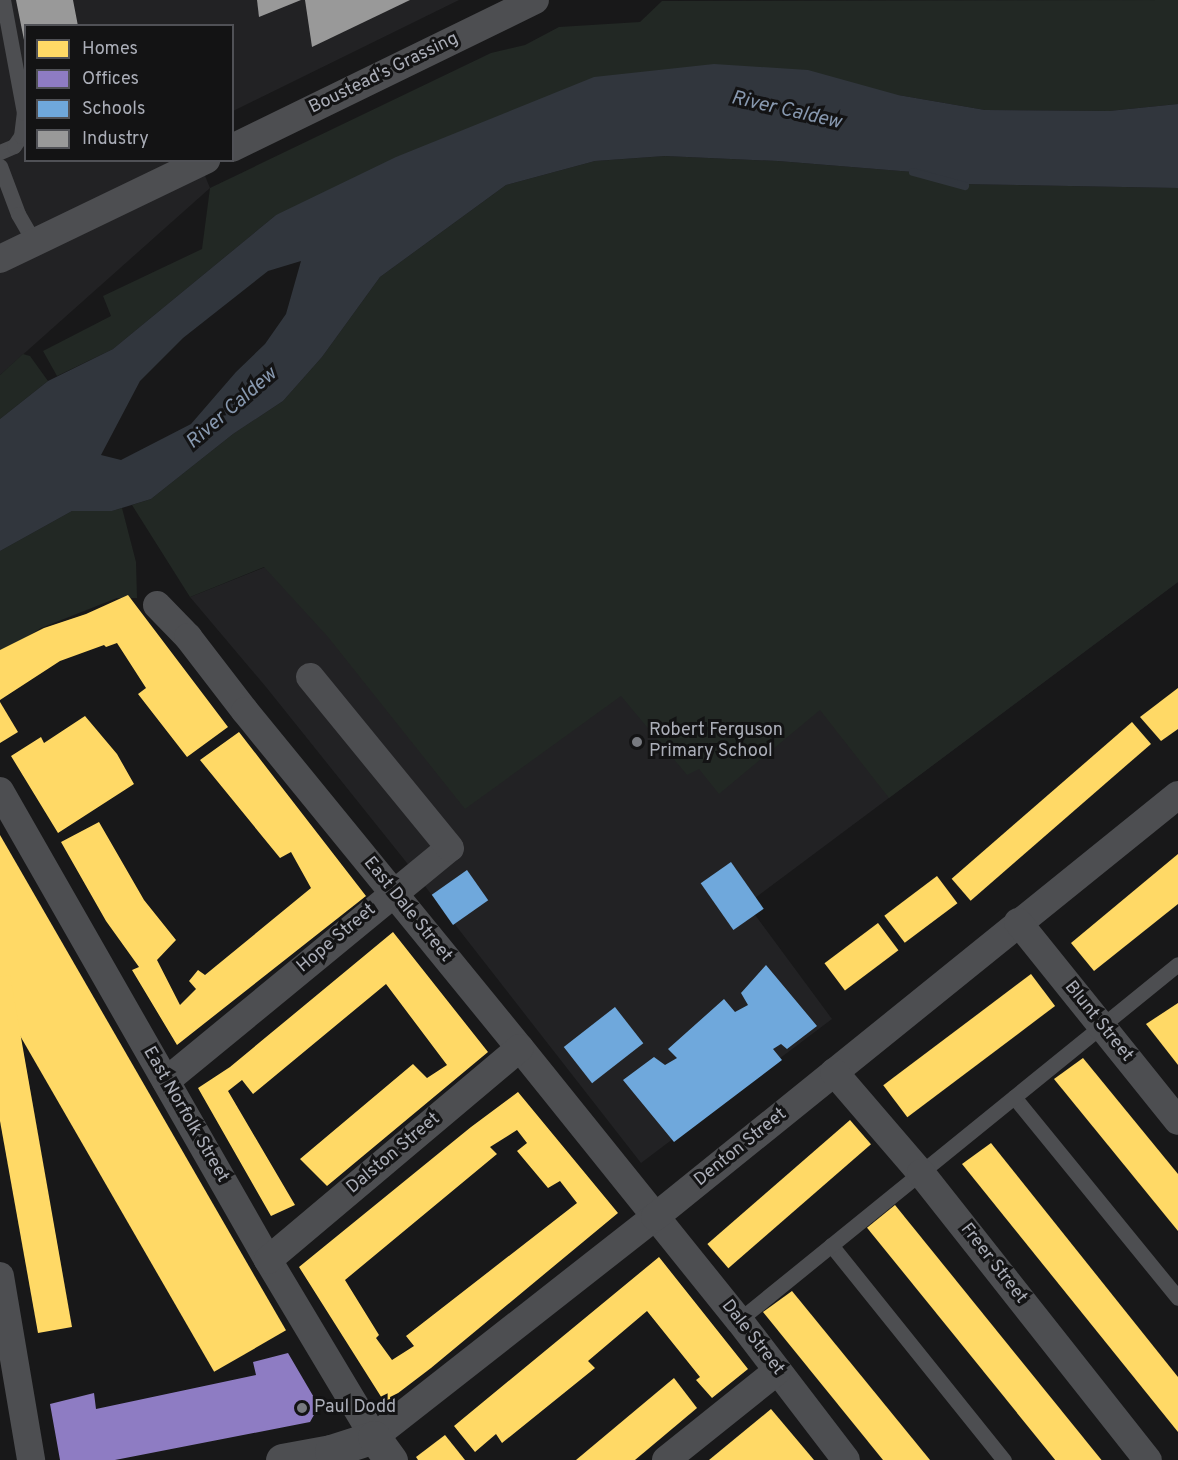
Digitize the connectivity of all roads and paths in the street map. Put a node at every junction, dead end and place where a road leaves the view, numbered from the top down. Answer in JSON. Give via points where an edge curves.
{"nodes":[{"id":1,"x":3,"y":0,"type":"edge"},
{"id":2,"x":535,"y":0,"type":"edge"},
{"id":3,"x":234,"y":147,"type":"edge"},
{"id":4,"x":0,"y":152,"type":"edge"},
{"id":5,"x":202,"y":162,"type":"edge"},
{"id":6,"x":0,"y":166,"type":"edge"},
{"id":7,"x":35,"y":244,"type":"junction"},
{"id":8,"x":0,"y":259,"type":"edge"},
{"id":9,"x":157,"y":605,"type":"dead end"},
{"id":10,"x":310,"y":677,"type":"dead end"},
{"id":11,"x":0,"y":791,"type":"edge"},
{"id":12,"x":1178,"y":795,"type":"edge"},
{"id":13,"x":393,"y":893,"type":"junction"},
{"id":14,"x":1018,"y":922,"type":"junction"},
{"id":15,"x":1178,"y":964,"type":"edge"},
{"id":16,"x":1102,"y":1027,"type":"junction"},
{"id":17,"x":520,"y":1048,"type":"junction"},
{"id":18,"x":834,"y":1072,"type":"junction"},
{"id":19,"x":166,"y":1081,"type":"junction"},
{"id":20,"x":1014,"y":1096,"type":"junction"},
{"id":21,"x":1178,"y":1121,"type":"edge"},
{"id":22,"x":921,"y":1173,"type":"junction"},
{"id":23,"x":656,"y":1217,"type":"junction"},
{"id":24,"x":831,"y":1245,"type":"junction"},
{"id":25,"x":268,"y":1260,"type":"junction"},
{"id":26,"x":0,"y":1276,"type":"edge"},
{"id":27,"x":1178,"y":1298,"type":"edge"},
{"id":28,"x":739,"y":1320,"type":"junction"},
{"id":29,"x":777,"y":1371,"type":"junction"},
{"id":30,"x":383,"y":1448,"type":"edge"},
{"id":31,"x":31,"y":1460,"type":"edge"},
{"id":32,"x":282,"y":1460,"type":"edge"},
{"id":33,"x":666,"y":1460,"type":"edge"},
{"id":34,"x":846,"y":1460,"type":"edge"},
{"id":35,"x":1004,"y":1460,"type":"edge"},
{"id":36,"x":1148,"y":1460,"type":"edge"}],
"edges":[{"from":1,"to":4,"type":"lane","via":[[24,113],[21,136],[14,146]]},
{"from":2,"to":3,"type":"street","name":"Boustead's Grassing"},
{"from":5,"to":7,"type":"street"},
{"from":6,"to":7,"type":"lane","via":[[18,214]]},
{"from":7,"to":8,"type":"street"},
{"from":9,"to":13,"type":"street","name":"East Dale Street","via":[[188,637]]},
{"from":10,"to":13,"type":"street","name":"Hope Street","via":[[450,848]]},
{"from":11,"to":19,"type":"street","name":"East Norfolk Street"},
{"from":12,"to":14,"type":"street","name":"Denton Street"},
{"from":13,"to":17,"type":"street","name":"East Dale Street"},
{"from":13,"to":19,"type":"street","name":"Hope Street"},
{"from":14,"to":16,"type":"street","name":"Blunt Street"},
{"from":14,"to":18,"type":"street","name":"Denton Street"},
{"from":15,"to":16,"type":"lane"},
{"from":16,"to":20,"type":"lane"},
{"from":16,"to":21,"type":"street","name":"Blunt Street"},
{"from":17,"to":23,"type":"street","name":"East Dale Street"},
{"from":17,"to":25,"type":"street","name":"Dalston Street"},
{"from":18,"to":22,"type":"street","name":"Freer Street"},
{"from":18,"to":23,"type":"street","name":"Denton Street"},
{"from":19,"to":25,"type":"street","name":"East Norfolk Street"},
{"from":20,"to":22,"type":"lane"},
{"from":20,"to":27,"type":"lane"},
{"from":22,"to":24,"type":"lane"},
{"from":22,"to":36,"type":"street","name":"Freer Street"},
{"from":23,"to":28,"type":"street","name":"Dale Street"},
{"from":23,"to":30,"type":"street","name":"Denton Street"},
{"from":24,"to":28,"type":"lane"},
{"from":24,"to":35,"type":"lane"},
{"from":25,"to":30,"type":"street","name":"East Norfolk Street"},
{"from":26,"to":31,"type":"street"},
{"from":28,"to":29,"type":"street","name":"Dale Street"},
{"from":29,"to":33,"type":"street"},
{"from":29,"to":34,"type":"street","name":"Dale Street"},
{"from":30,"to":32,"type":"street","name":"Denton Street","via":[[331,1451]]}]}
